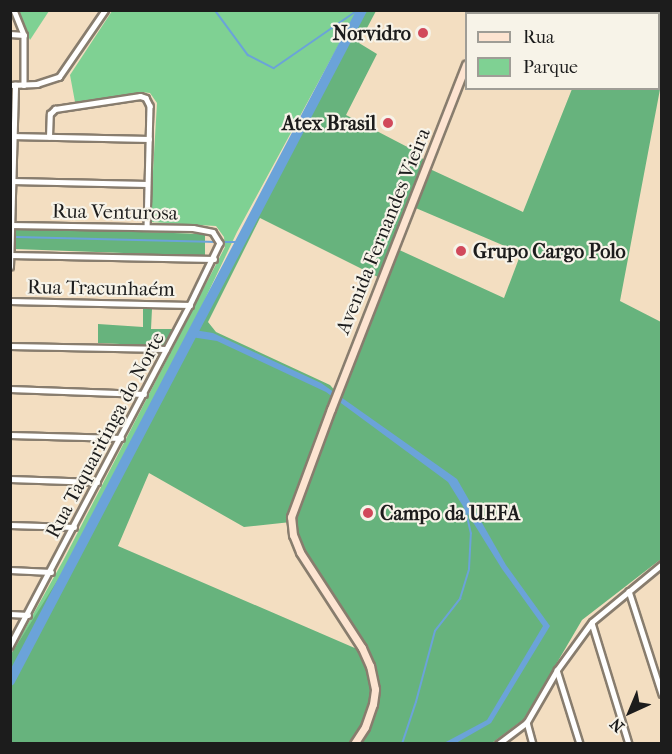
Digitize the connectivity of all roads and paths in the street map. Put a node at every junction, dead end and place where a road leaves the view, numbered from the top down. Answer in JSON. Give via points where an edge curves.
{"nodes":[{"id":1,"x":14,"y":10,"type":"edge"},
{"id":2,"x":105,"y":10,"type":"edge"},
{"id":3,"x":10,"y":34,"type":"edge"},
{"id":4,"x":24,"y":35,"type":"junction"},
{"id":5,"x":465,"y":68,"type":"edge"},
{"id":6,"x":13,"y":85,"type":"edge"},
{"id":7,"x":24,"y":85,"type":"junction"},
{"id":8,"x":12,"y":136,"type":"edge"},
{"id":9,"x":50,"y":137,"type":"junction"},
{"id":10,"x":149,"y":139,"type":"junction"},
{"id":11,"x":11,"y":181,"type":"edge"},
{"id":12,"x":147,"y":184,"type":"junction"},
{"id":13,"x":11,"y":225,"type":"edge"},
{"id":14,"x":147,"y":227,"type":"junction"},
{"id":15,"x":217,"y":236,"type":"joint"},
{"id":16,"x":11,"y":255,"type":"edge"},
{"id":17,"x":214,"y":259,"type":"junction"},
{"id":18,"x":10,"y":267,"type":"edge"},
{"id":19,"x":10,"y":301,"type":"edge"},
{"id":20,"x":190,"y":305,"type":"junction"},
{"id":21,"x":10,"y":346,"type":"edge"},
{"id":22,"x":166,"y":349,"type":"junction"},
{"id":23,"x":10,"y":389,"type":"edge"},
{"id":24,"x":144,"y":394,"type":"junction"},
{"id":25,"x":10,"y":435,"type":"edge"},
{"id":26,"x":121,"y":438,"type":"junction"},
{"id":27,"x":10,"y":479,"type":"edge"},
{"id":28,"x":97,"y":482,"type":"junction"},
{"id":29,"x":10,"y":525,"type":"edge"},
{"id":30,"x":74,"y":526,"type":"junction"},
{"id":31,"x":662,"y":564,"type":"edge"},
{"id":32,"x":10,"y":570,"type":"edge"},
{"id":33,"x":51,"y":572,"type":"junction"},
{"id":34,"x":629,"y":591,"type":"junction"},
{"id":35,"x":10,"y":614,"type":"edge"},
{"id":36,"x":28,"y":615,"type":"junction"},
{"id":37,"x":592,"y":622,"type":"junction"},
{"id":38,"x":10,"y":646,"type":"edge"},
{"id":39,"x":557,"y":670,"type":"junction"},
{"id":40,"x":662,"y":694,"type":"edge"},
{"id":41,"x":527,"y":722,"type":"junction"},
{"id":42,"x":354,"y":744,"type":"edge"},
{"id":43,"x":498,"y":744,"type":"edge"},
{"id":44,"x":534,"y":744,"type":"edge"},
{"id":45,"x":580,"y":744,"type":"edge"},
{"id":46,"x":629,"y":744,"type":"edge"}],
"edges":[{"from":1,"to":4,"type":"street"},
{"from":2,"to":7,"type":"street","via":[[66,71],[48,82]]},
{"from":3,"to":4,"type":"street"},
{"from":4,"to":7,"type":"street"},
{"from":5,"to":42,"type":"main road","name":"Avenida Fernandes Vieira","via":[[331,409],[291,522],[300,552],[370,666],[375,689],[373,704]]},
{"from":6,"to":7,"type":"street"},
{"from":6,"to":8,"type":"street"},
{"from":8,"to":9,"type":"street"},
{"from":8,"to":11,"type":"street"},
{"from":9,"to":10,"type":"street"},
{"from":9,"to":10,"type":"street","via":[[50,114],[55,109],[141,96],[150,106]]},
{"from":10,"to":12,"type":"street"},
{"from":11,"to":12,"type":"street"},
{"from":11,"to":13,"type":"street"},
{"from":12,"to":14,"type":"street"},
{"from":13,"to":14,"type":"street","name":"Rua Venturosa"},
{"from":13,"to":16,"type":"street"},
{"from":14,"to":15,"type":"street","name":"Rua Venturosa","via":[[209,230]]},
{"from":15,"to":17,"type":"street","name":"Rua Taquaritinga do Norte","via":[[220,245]]},
{"from":16,"to":17,"type":"street"},
{"from":16,"to":18,"type":"street"},
{"from":17,"to":20,"type":"street","name":"Rua Taquaritinga do Norte"},
{"from":19,"to":20,"type":"street","name":"Rua Tracunhaém"},
{"from":20,"to":22,"type":"street","name":"Rua Taquaritinga do Norte"},
{"from":21,"to":22,"type":"street"},
{"from":22,"to":24,"type":"street","name":"Rua Taquaritinga do Norte"},
{"from":23,"to":24,"type":"street"},
{"from":24,"to":26,"type":"street","name":"Rua Taquaritinga do Norte"},
{"from":25,"to":26,"type":"street"},
{"from":26,"to":28,"type":"street","name":"Rua Taquaritinga do Norte"},
{"from":27,"to":28,"type":"street"},
{"from":28,"to":30,"type":"street","name":"Rua Taquaritinga do Norte"},
{"from":29,"to":30,"type":"street"},
{"from":30,"to":33,"type":"street","name":"Rua Taquaritinga do Norte"},
{"from":31,"to":34,"type":"street"},
{"from":32,"to":33,"type":"street"},
{"from":33,"to":36,"type":"street","name":"Rua Taquaritinga do Norte"},
{"from":34,"to":37,"type":"street"},
{"from":34,"to":40,"type":"street"},
{"from":35,"to":36,"type":"street"},
{"from":36,"to":38,"type":"street","name":"Rua Taquaritinga do Norte"},
{"from":37,"to":39,"type":"street"},
{"from":37,"to":46,"type":"street"},
{"from":39,"to":41,"type":"street"},
{"from":39,"to":45,"type":"street"},
{"from":41,"to":43,"type":"street"},
{"from":41,"to":44,"type":"street"}]}
